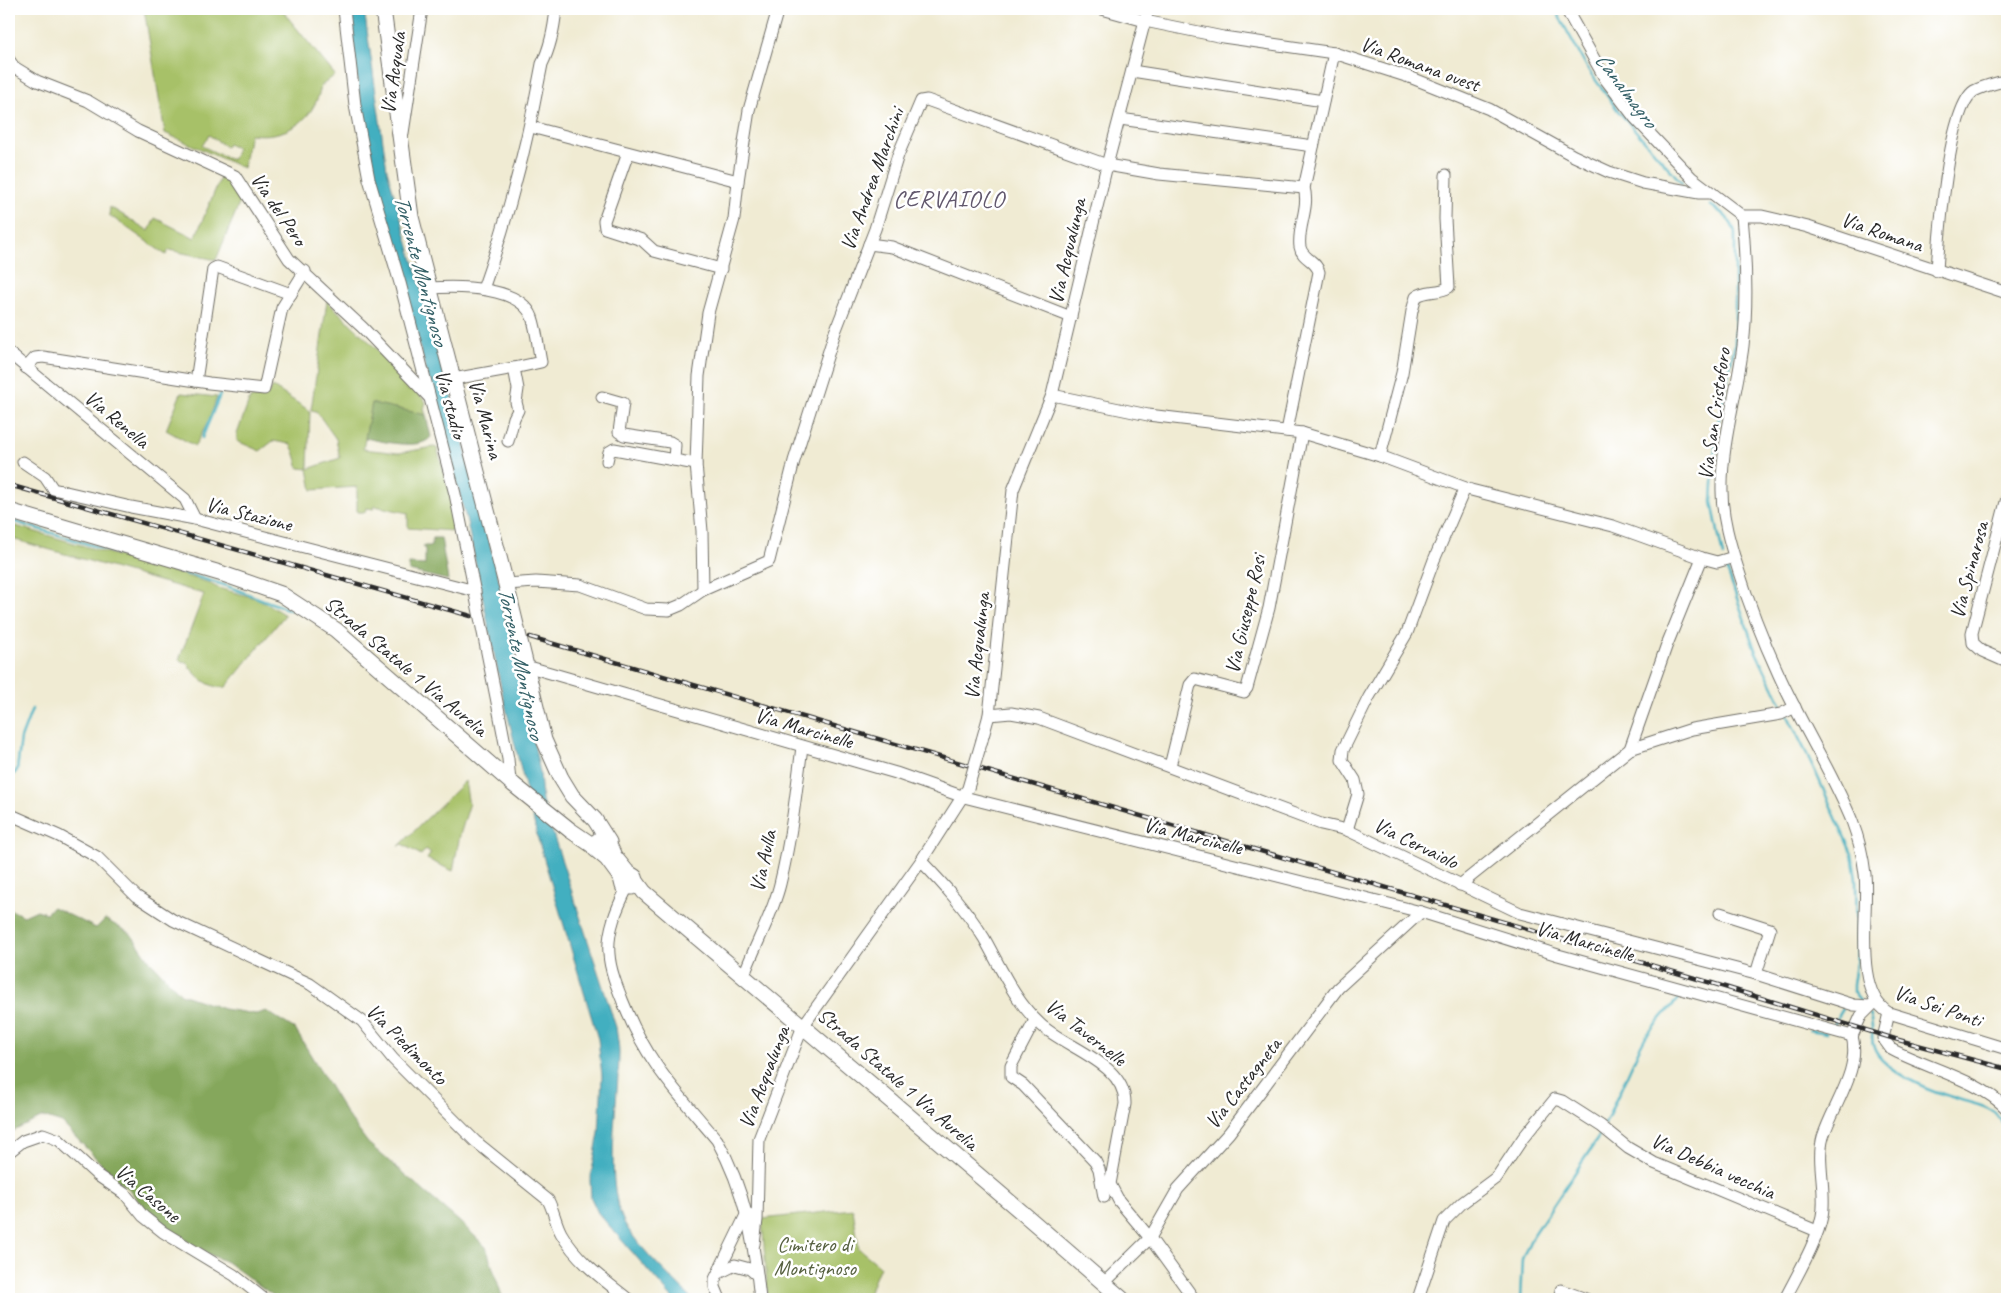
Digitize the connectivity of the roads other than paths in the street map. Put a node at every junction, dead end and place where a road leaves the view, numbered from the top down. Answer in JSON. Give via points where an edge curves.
{"nodes":[{"id":1,"x":344,"y":9,"type":"edge"},
{"id":2,"x":383,"y":9,"type":"edge"},
{"id":3,"x":422,"y":9,"type":"edge"},
{"id":4,"x":556,"y":9,"type":"edge"},
{"id":5,"x":778,"y":9,"type":"edge"},
{"id":6,"x":1102,"y":9,"type":"edge"},
{"id":7,"x":1148,"y":9,"type":"edge"},
{"id":8,"x":1566,"y":9,"type":"edge"},
{"id":9,"x":1145,"y":21,"type":"junction"},
{"id":10,"x":1334,"y":53,"type":"junction"},
{"id":11,"x":9,"y":60,"type":"edge"},
{"id":12,"x":1132,"y":70,"type":"junction"},
{"id":13,"x":2007,"y":80,"type":"edge"},
{"id":14,"x":1323,"y":101,"type":"junction"},
{"id":15,"x":1120,"y":119,"type":"junction"},
{"id":16,"x":531,"y":127,"type":"junction"},
{"id":17,"x":400,"y":143,"type":"junction"},
{"id":18,"x":1313,"y":146,"type":"junction"},
{"id":19,"x":628,"y":153,"type":"junction"},
{"id":20,"x":1107,"y":165,"type":"junction"},
{"id":21,"x":1446,"y":175,"type":"dead end"},
{"id":22,"x":738,"y":181,"type":"junction"},
{"id":23,"x":1304,"y":188,"type":"junction"},
{"id":24,"x":1712,"y":193,"type":"junction"},
{"id":25,"x":1742,"y":216,"type":"junction"},
{"id":26,"x":869,"y":244,"type":"junction"},
{"id":27,"x":721,"y":269,"type":"junction"},
{"id":28,"x":305,"y":271,"type":"junction"},
{"id":29,"x":1937,"y":271,"type":"junction"},
{"id":30,"x":430,"y":288,"type":"junction"},
{"id":31,"x":483,"y":289,"type":"junction"},
{"id":32,"x":2007,"y":293,"type":"edge"},
{"id":33,"x":291,"y":294,"type":"junction"},
{"id":34,"x":1071,"y":317,"type":"junction"},
{"id":35,"x":9,"y":353,"type":"edge"},
{"id":36,"x":26,"y":368,"type":"junction"},
{"id":37,"x":514,"y":368,"type":"junction"},
{"id":38,"x":453,"y":378,"type":"junction"},
{"id":39,"x":196,"y":381,"type":"junction"},
{"id":40,"x":1052,"y":395,"type":"junction"},
{"id":41,"x":602,"y":397,"type":"dead end"},
{"id":42,"x":432,"y":401,"type":"junction"},
{"id":43,"x":1287,"y":431,"type":"junction"},
{"id":44,"x":1302,"y":433,"type":"junction"},
{"id":45,"x":508,"y":441,"type":"dead end"},
{"id":46,"x":1380,"y":456,"type":"junction"},
{"id":47,"x":674,"y":460,"type":"junction"},
{"id":48,"x":607,"y":461,"type":"dead end"},
{"id":49,"x":23,"y":462,"type":"dead end"},
{"id":50,"x":696,"y":464,"type":"junction"},
{"id":51,"x":1465,"y":488,"type":"junction"},
{"id":52,"x":2007,"y":498,"type":"edge"},
{"id":53,"x":9,"y":511,"type":"edge"},
{"id":54,"x":195,"y":519,"type":"junction"},
{"id":55,"x":1702,"y":558,"type":"junction"},
{"id":56,"x":1732,"y":558,"type":"junction"},
{"id":57,"x":506,"y":584,"type":"junction"},
{"id":58,"x":703,"y":590,"type":"junction"},
{"id":59,"x":475,"y":591,"type":"junction"},
{"id":60,"x":2007,"y":662,"type":"edge"},
{"id":61,"x":526,"y":666,"type":"junction"},
{"id":62,"x":1789,"y":710,"type":"junction"},
{"id":63,"x":989,"y":715,"type":"junction"},
{"id":64,"x":802,"y":747,"type":"junction"},
{"id":65,"x":1630,"y":749,"type":"junction"},
{"id":66,"x":1170,"y":766,"type":"junction"},
{"id":67,"x":512,"y":784,"type":"junction"},
{"id":68,"x":966,"y":792,"type":"junction"},
{"id":69,"x":9,"y":814,"type":"edge"},
{"id":70,"x":1347,"y":830,"type":"junction"},
{"id":71,"x":597,"y":841,"type":"junction"},
{"id":72,"x":921,"y":861,"type":"junction"},
{"id":73,"x":632,"y":885,"type":"junction"},
{"id":74,"x":1460,"y":885,"type":"junction"},
{"id":75,"x":1420,"y":912,"type":"junction"},
{"id":76,"x":1720,"y":913,"type":"dead end"},
{"id":77,"x":1756,"y":974,"type":"junction"},
{"id":78,"x":743,"y":978,"type":"junction"},
{"id":79,"x":1868,"y":985,"type":"joint"},
{"id":80,"x":1873,"y":1004,"type":"junction"},
{"id":81,"x":1889,"y":1013,"type":"junction"},
{"id":82,"x":1035,"y":1020,"type":"junction"},
{"id":83,"x":803,"y":1026,"type":"junction"},
{"id":84,"x":1852,"y":1036,"type":"junction"},
{"id":85,"x":2007,"y":1049,"type":"edge"},
{"id":86,"x":2007,"y":1109,"type":"edge"},
{"id":87,"x":9,"y":1152,"type":"edge"},
{"id":88,"x":1104,"y":1197,"type":"dead end"},
{"id":89,"x":747,"y":1213,"type":"junction"},
{"id":90,"x":1817,"y":1231,"type":"junction"},
{"id":91,"x":1150,"y":1238,"type":"junction"},
{"id":92,"x":754,"y":1244,"type":"junction"},
{"id":93,"x":718,"y":1273,"type":"junction"},
{"id":94,"x":757,"y":1275,"type":"junction"},
{"id":95,"x":1104,"y":1283,"type":"junction"},
{"id":96,"x":1561,"y":1290,"type":"dead end"},
{"id":97,"x":1116,"y":1298,"type":"edge"},
{"id":98,"x":264,"y":1299,"type":"edge"},
{"id":99,"x":628,"y":1299,"type":"edge"},
{"id":100,"x":720,"y":1299,"type":"edge"},
{"id":101,"x":760,"y":1299,"type":"edge"},
{"id":102,"x":1194,"y":1299,"type":"edge"},
{"id":103,"x":1418,"y":1299,"type":"edge"},
{"id":104,"x":1586,"y":1299,"type":"edge"},
{"id":105,"x":1785,"y":1299,"type":"edge"}],
"edges":[{"from":1,"to":42,"type":"street","name":"Via stadio","via":[[355,105],[369,179]]},
{"from":2,"to":17,"type":"main road","name":"Via Marina"},
{"from":3,"to":17,"type":"street","name":"Via Acquala"},
{"from":4,"to":16,"type":"street","via":[[553,36],[542,64]]},
{"from":5,"to":22,"type":"street","via":[[749,110]]},
{"from":6,"to":9,"type":"street","name":"Via Romana ovest"},
{"from":7,"to":9,"type":"street","name":"Via Acqualunga"},
{"from":8,"to":24,"type":"street","via":[[1618,96],[1692,178]]},
{"from":9,"to":10,"type":"street","name":"Via Romana ovest","via":[[1223,37]]},
{"from":9,"to":12,"type":"street","name":"Via Acqualunga"},
{"from":10,"to":14,"type":"street"},
{"from":10,"to":24,"type":"street","name":"Via Romana ovest","via":[[1412,78],[1489,109],[1574,156],[1617,175],[1643,183]]},
{"from":11,"to":28,"type":"street","name":"Via del Pero","via":[[36,81],[88,100],[138,131],[234,176],[289,259]]},
{"from":12,"to":14,"type":"street"},
{"from":12,"to":15,"type":"street","name":"Via Acqualunga"},
{"from":13,"to":29,"type":"street","via":[[1974,91],[1963,107],[1947,162]]},
{"from":14,"to":18,"type":"street"},
{"from":15,"to":18,"type":"street"},
{"from":15,"to":20,"type":"street","name":"Via Acqualunga"},
{"from":16,"to":19,"type":"street"},
{"from":16,"to":31,"type":"street","via":[[502,235]]},
{"from":17,"to":30,"type":"main road","name":"Via Marina","via":[[411,217]]},
{"from":18,"to":23,"type":"street"},
{"from":19,"to":22,"type":"street"},
{"from":19,"to":27,"type":"street","via":[[604,221],[606,230],[642,240],[654,251]]},
{"from":20,"to":23,"type":"street","name":"Via Andrea Marchini","via":[[1159,174]]},
{"from":20,"to":26,"type":"street","name":"Via Andrea Marchini","via":[[927,100],[921,102],[898,154]]},
{"from":20,"to":34,"type":"street","name":"Via Acqualunga"},
{"from":21,"to":46,"type":"street","via":[[1449,288],[1416,297],[1402,373]]},
{"from":22,"to":27,"type":"street","via":[[734,218]]},
{"from":23,"to":43,"type":"street","via":[[1300,245],[1304,256],[1316,264],[1319,272]]},
{"from":24,"to":25,"type":"street"},
{"from":25,"to":29,"type":"street","name":"Via Romana","via":[[1762,216],[1808,227]]},
{"from":25,"to":56,"type":"street","name":"Via San Cristoforo","via":[[1745,324],[1722,491]]},
{"from":26,"to":34,"type":"street","via":[[892,247]]},
{"from":26,"to":58,"type":"street","name":"Via Andrea Marchini","via":[[835,332],[806,421],[769,561]]},
{"from":27,"to":50,"type":"street","via":[[708,312],[699,376]]},
{"from":28,"to":33,"type":"street"},
{"from":28,"to":42,"type":"street","name":"Via del Pero"},
{"from":29,"to":32,"type":"street","name":"Via Romana"},
{"from":30,"to":31,"type":"street"},
{"from":30,"to":38,"type":"main road","name":"Via Marina"},
{"from":31,"to":37,"type":"street","via":[[516,299],[532,316],[540,362]]},
{"from":33,"to":39,"type":"street","via":[[282,308],[264,389]]},
{"from":33,"to":39,"type":"street","via":[[217,267],[213,269]]},
{"from":34,"to":40,"type":"street","name":"Via Acqualunga"},
{"from":35,"to":36,"type":"street","name":"Via Renella"},
{"from":36,"to":39,"type":"street","via":[[34,358],[43,357]]},
{"from":36,"to":54,"type":"street","name":"Via Renella","via":[[185,499]]},
{"from":37,"to":38,"type":"street"},
{"from":37,"to":45,"type":"street","via":[[518,410]]},
{"from":38,"to":57,"type":"main road","name":"Via Marina"},
{"from":40,"to":43,"type":"street","via":[[1148,415]]},
{"from":40,"to":63,"type":"street","name":"Via Acqualunga","via":[[1013,490]]},
{"from":41,"to":47,"type":"street","via":[[623,404],[619,432],[624,436],[670,442],[675,445]]},
{"from":42,"to":59,"type":"street","name":"Via stadio"},
{"from":43,"to":44,"type":"street"},
{"from":44,"to":46,"type":"street"},
{"from":44,"to":66,"type":"street","name":"Via Giuseppe Rosi","via":[[1268,608],[1247,688],[1244,692],[1195,679],[1190,685]]},
{"from":46,"to":51,"type":"street"},
{"from":47,"to":48,"type":"street","via":[[614,449],[609,452]]},
{"from":47,"to":50,"type":"street"},
{"from":49,"to":54,"type":"street","name":"Via Stazione","via":[[45,478],[53,489]]},
{"from":50,"to":58,"type":"street"},
{"from":51,"to":55,"type":"street","via":[[1613,526]]},
{"from":51,"to":70,"type":"street","via":[[1407,633],[1369,697],[1343,750],[1342,760],[1358,788]]},
{"from":52,"to":60,"type":"street","name":"Via Spinarosa","via":[[1972,633],[1973,643],[1982,651]]},
{"from":53,"to":67,"type":"main road","name":"Strada Statale 1 Via Aurelia","via":[[280,594],[336,630]]},
{"from":54,"to":59,"type":"street","name":"Via Stazione"},
{"from":55,"to":56,"type":"street","via":[[1717,562]]},
{"from":55,"to":65,"type":"street"},
{"from":56,"to":62,"type":"street","name":"Via San Cristoforo","via":[[1779,675]]},
{"from":57,"to":58,"type":"street","via":[[580,585],[657,611],[681,605]]},
{"from":57,"to":61,"type":"main road","name":"Via Marina"},
{"from":59,"to":67,"type":"street","name":"Via stadio"},
{"from":61,"to":64,"type":"street","name":"Via Marcinelle"},
{"from":61,"to":71,"type":"main road","name":"Via Marina","via":[[544,740],[572,796],[597,822]]},
{"from":62,"to":65,"type":"street","name":"Via Cervaiolo","via":[[1708,726]]},
{"from":62,"to":79,"type":"street","name":"Via San Cristoforo","via":[[1834,780],[1858,837],[1865,873]]},
{"from":63,"to":66,"type":"street","name":"Via Cervaiolo","via":[[1011,713],[1039,718]]},
{"from":63,"to":68,"type":"street","name":"Via Acqualunga","bridge":true},
{"from":64,"to":68,"type":"street","name":"Via Marcinelle"},
{"from":64,"to":78,"type":"street","name":"Via Aulla","via":[[780,885]]},
{"from":65,"to":74,"type":"street","name":"Via Cervaiolo"},
{"from":66,"to":70,"type":"street","name":"Via Cervaiolo","via":[[1321,824]]},
{"from":67,"to":71,"type":"main road","name":"Strada Statale 1 Via Aurelia","via":[[549,813]]},
{"from":68,"to":72,"type":"street","name":"Via Acqualunga"},
{"from":68,"to":75,"type":"street","name":"Via Marcinelle"},
{"from":69,"to":99,"type":"street","name":"Via Piedimonto","via":[[97,857],[136,896],[173,920],[310,984],[362,1021],[393,1059],[475,1141],[548,1200],[559,1231],[568,1244]]},
{"from":70,"to":74,"type":"street","name":"Via Cervaiolo"},
{"from":71,"to":73,"type":"main road","name":"Strada Statale 1 Via Aurelia","via":[[635,877]]},
{"from":72,"to":82,"type":"street","name":"Via Tavernelle","via":[[956,898],[1014,994]]},
{"from":72,"to":83,"type":"street","name":"Via Acqualunga"},
{"from":73,"to":78,"type":"main road","name":"Strada Statale 1 Via Aurelia"},
{"from":73,"to":89,"type":"street","via":[[616,912],[610,930],[609,954],[618,989],[631,1022],[658,1070],[717,1140]]},
{"from":74,"to":77,"type":"street","via":[[1528,916]]},
{"from":75,"to":84,"type":"street","name":"Via Marcinelle","via":[[1558,955]]},
{"from":75,"to":91,"type":"street","name":"Via Castagneta","via":[[1338,988],[1230,1132],[1178,1189]]},
{"from":76,"to":77,"type":"street","via":[[1770,929]]},
{"from":77,"to":80,"type":"street","via":[[1854,1005]]},
{"from":78,"to":83,"type":"main road","name":"Strada Statale 1 Via Aurelia"},
{"from":79,"to":80,"type":"street","name":"Via Sei Ponti"},
{"from":80,"to":81,"type":"street","name":"Via Sei Ponti"},
{"from":80,"to":84,"type":"street","via":[[1861,1016]]},
{"from":81,"to":85,"type":"street","name":"Via Sei Ponti"},
{"from":81,"to":86,"type":"street","via":[[1884,1038],[1891,1050],[1968,1083]]},
{"from":82,"to":88,"type":"street","via":[[1011,1066],[1011,1077],[1023,1085],[1095,1161]]},
{"from":82,"to":91,"type":"street","name":"Via Tavernelle","via":[[1105,1067],[1120,1082],[1125,1104],[1110,1184],[1119,1201]]},
{"from":83,"to":92,"type":"street","name":"Via Acqualunga","via":[[759,1139]]},
{"from":83,"to":95,"type":"main road","name":"Strada Statale 1 Via Aurelia"},
{"from":84,"to":90,"type":"street","via":[[1852,1064],[1823,1138],[1822,1215]]},
{"from":87,"to":98,"type":"street","name":"Via Casone","via":[[43,1134],[59,1140],[97,1175],[125,1194],[143,1216],[163,1232],[234,1275]]},
{"from":89,"to":92,"type":"street"},
{"from":89,"to":93,"type":"street"},
{"from":90,"to":103,"type":"street","name":"Via Debbia vecchia","via":[[1654,1163],[1555,1099],[1503,1169],[1444,1221]]},
{"from":90,"to":105,"type":"street"},
{"from":91,"to":95,"type":"street","name":"Via Castagneta"},
{"from":91,"to":102,"type":"street","name":"Via Tavernelle"},
{"from":92,"to":94,"type":"street"},
{"from":93,"to":94,"type":"street","via":[[734,1264]]},
{"from":93,"to":100,"type":"street","via":[[715,1287]]},
{"from":94,"to":101,"type":"street"},
{"from":95,"to":97,"type":"main road","name":"Strada Statale 1 Via Aurelia"},
{"from":96,"to":104,"type":"street"}]}
